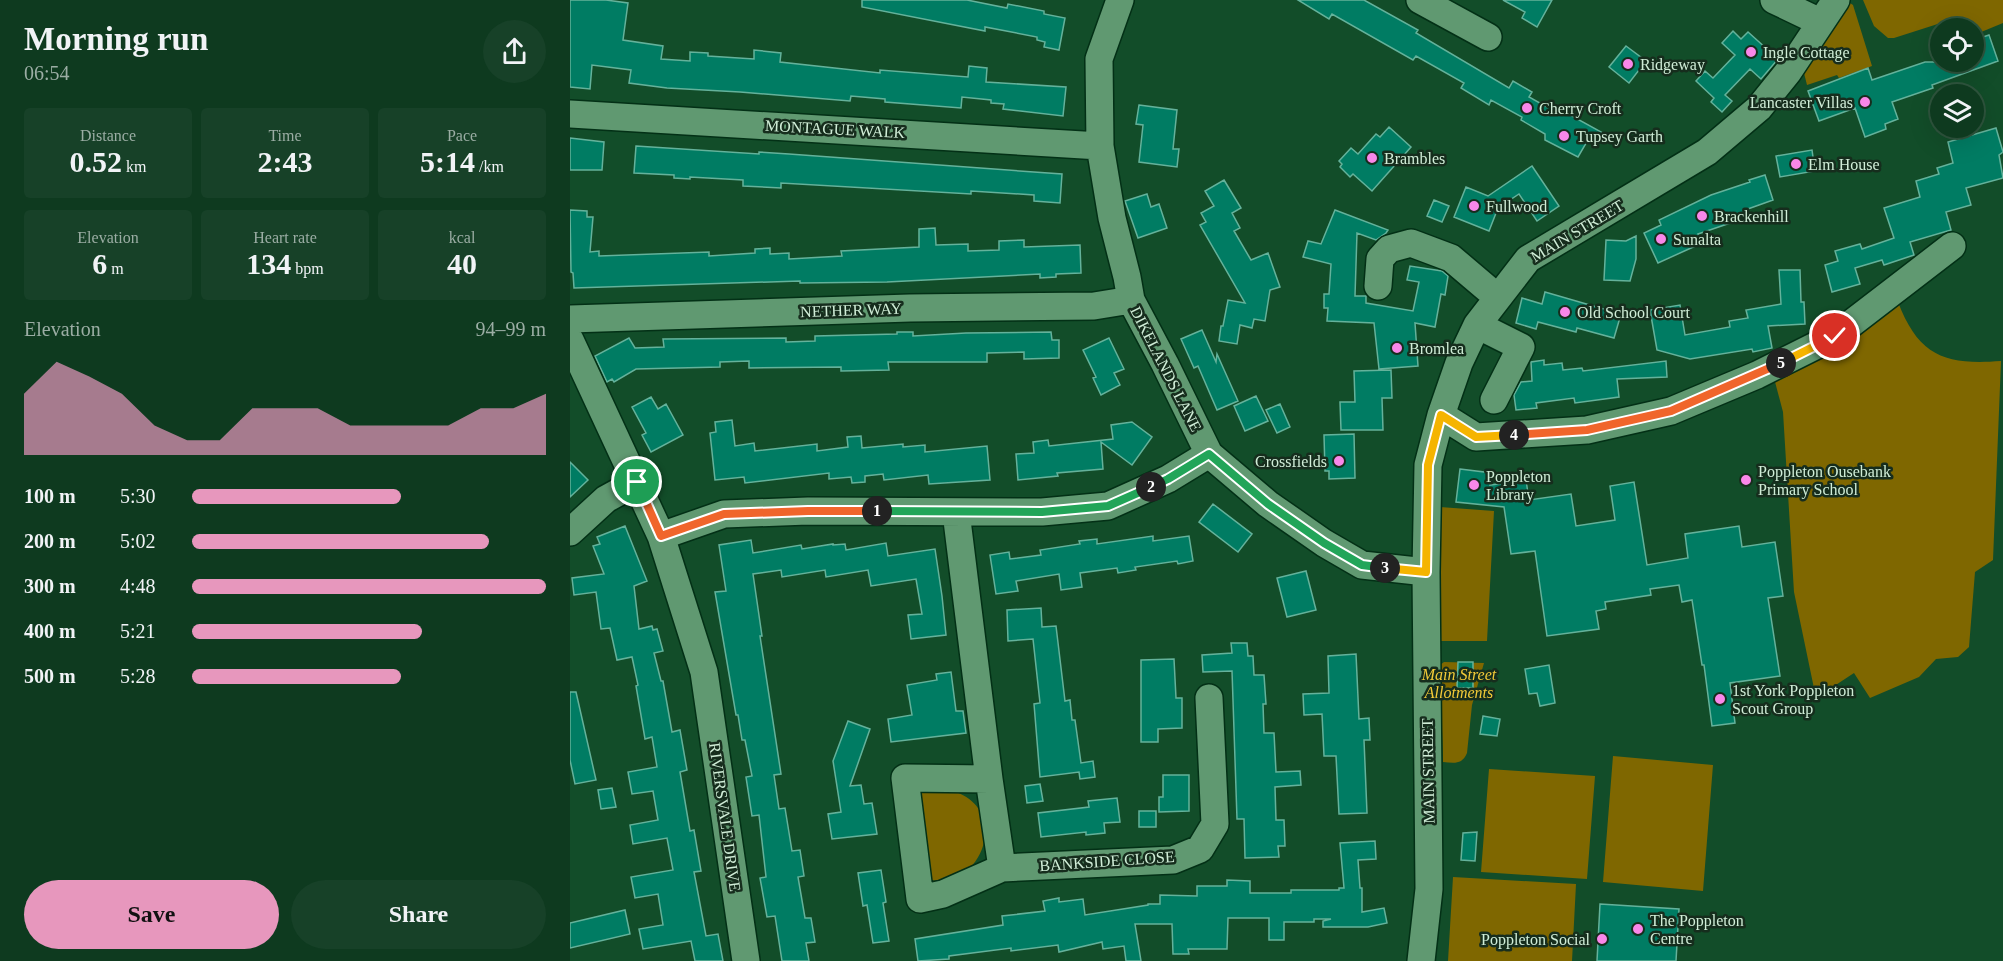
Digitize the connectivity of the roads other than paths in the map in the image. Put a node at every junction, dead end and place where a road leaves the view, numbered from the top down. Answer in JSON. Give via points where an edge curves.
{"nodes":[{"id":1,"x":1120,"y":0,"type":"edge"},
{"id":2,"x":1420,"y":0,"type":"edge"},
{"id":3,"x":1774,"y":0,"type":"edge"},
{"id":4,"x":1836,"y":0,"type":"edge"},
{"id":5,"x":1820,"y":22,"type":"junction"},
{"id":6,"x":1488,"y":37,"type":"dead end"},
{"id":7,"x":570,"y":114,"type":"edge"},
{"id":8,"x":1100,"y":146,"type":"junction"},
{"id":9,"x":1952,"y":246,"type":"dead end"},
{"id":10,"x":1378,"y":286,"type":"dead end"},
{"id":11,"x":1497,"y":297,"type":"junction"},
{"id":12,"x":1131,"y":300,"type":"junction"},
{"id":13,"x":570,"y":319,"type":"edge"},
{"id":14,"x":1478,"y":325,"type":"junction"},
{"id":15,"x":570,"y":340,"type":"edge"},
{"id":16,"x":1494,"y":400,"type":"dead end"},
{"id":17,"x":1441,"y":415,"type":"junction"},
{"id":18,"x":1209,"y":454,"type":"junction"},
{"id":19,"x":637,"y":482,"type":"junction"},
{"id":20,"x":956,"y":512,"type":"junction"},
{"id":21,"x":570,"y":532,"type":"edge"},
{"id":22,"x":661,"y":536,"type":"junction"},
{"id":23,"x":1426,"y":572,"type":"junction"},
{"id":24,"x":1209,"y":698,"type":"dead end"},
{"id":25,"x":989,"y":779,"type":"junction"},
{"id":26,"x":1002,"y":868,"type":"junction"},
{"id":27,"x":746,"y":961,"type":"edge"},
{"id":28,"x":1421,"y":961,"type":"edge"}],
"edges":[{"from":1,"to":8,"type":"street","name":"DIKELANDS LANE","via":[[1099,59]]},
{"from":2,"to":6,"type":"street"},
{"from":3,"to":5,"type":"street"},
{"from":4,"to":5,"type":"street","name":"MAIN STREET"},
{"from":5,"to":11,"type":"street","name":"MAIN STREET","via":[[1760,108],[1707,152],[1528,259]]},
{"from":7,"to":8,"type":"street","name":"MONTAGUE WALK"},
{"from":8,"to":12,"type":"street","name":"DIKELANDS LANE"},
{"from":9,"to":17,"type":"street","via":[[1835,336],[1757,375],[1671,411],[1587,430],[1476,437]]},
{"from":10,"to":11,"type":"street","via":[[1380,259],[1389,249],[1410,243],[1451,258]]},
{"from":11,"to":14,"type":"street","name":"MAIN STREET"},
{"from":12,"to":13,"type":"street","name":"NETHER WAY","via":[[1094,306]]},
{"from":12,"to":18,"type":"street","name":"DIKELANDS LANE"},
{"from":14,"to":16,"type":"street","via":[[1533,347]]},
{"from":14,"to":17,"type":"street","name":"MAIN STREET"},
{"from":15,"to":19,"type":"street","name":"RIVERSVALE DRIVE"},
{"from":17,"to":23,"type":"street","name":"MAIN STREET","via":[[1428,465]]},
{"from":18,"to":20,"type":"street","via":[[1168,479],[1108,506],[1042,512]]},
{"from":18,"to":23,"type":"street","name":"DIKELANDS LANE","via":[[1268,504],[1362,565]]},
{"from":19,"to":21,"type":"street","via":[[606,499]]},
{"from":19,"to":22,"type":"street","name":"RIVERSVALE DRIVE"},
{"from":20,"to":22,"type":"street","via":[[724,514]]},
{"from":20,"to":25,"type":"street"},
{"from":22,"to":27,"type":"street","name":"RIVERSVALE DRIVE","via":[[704,672]]},
{"from":23,"to":28,"type":"street","name":"MAIN STREET","via":[[1429,889]]},
{"from":24,"to":26,"type":"street","name":"BANKSIDE CLOSE","via":[[1215,824],[1200,849],[1173,860]]},
{"from":25,"to":26,"type":"street"},
{"from":25,"to":26,"type":"street","name":"BANKSIDE CLOSE","via":[[905,778],[920,899],[942,894]]}]}
